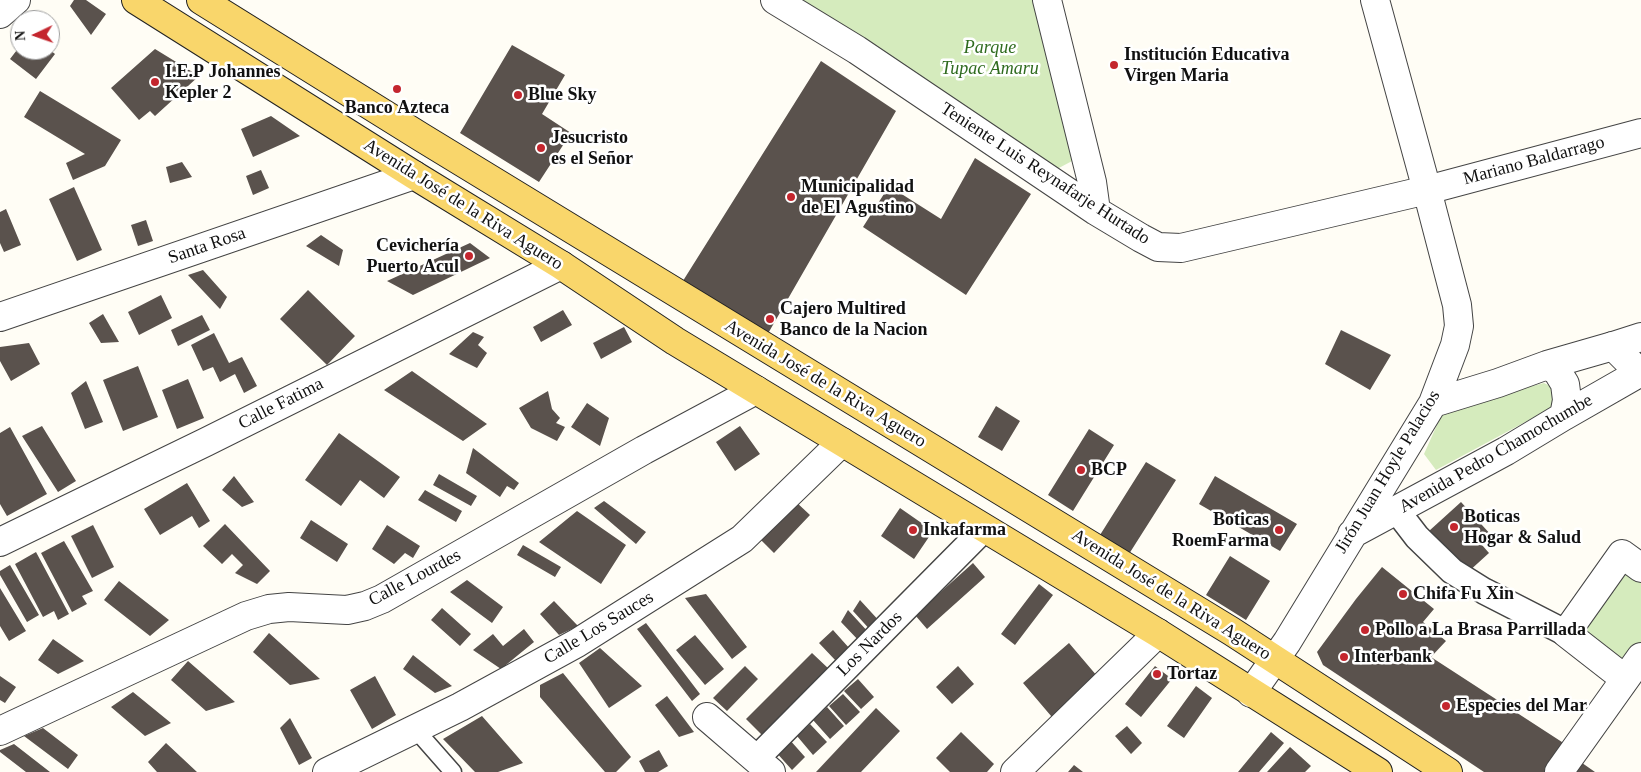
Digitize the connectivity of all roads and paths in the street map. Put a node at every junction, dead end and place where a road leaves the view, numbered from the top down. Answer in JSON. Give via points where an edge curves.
{"nodes":[{"id":1,"x":16,"y":0,"type":"edge"},
{"id":2,"x":136,"y":0,"type":"edge"},
{"id":3,"x":201,"y":0,"type":"edge"},
{"id":4,"x":775,"y":0,"type":"edge"},
{"id":5,"x":1047,"y":0,"type":"edge"},
{"id":6,"x":1375,"y":0,"type":"edge"},
{"id":7,"x":0,"y":14,"type":"edge"},
{"id":8,"x":1641,"y":133,"type":"edge"},
{"id":9,"x":414,"y":175,"type":"junction"},
{"id":10,"x":1427,"y":190,"type":"junction"},
{"id":11,"x":1096,"y":211,"type":"junction"},
{"id":12,"x":561,"y":265,"type":"junction"},
{"id":13,"x":0,"y":317,"type":"edge"},
{"id":14,"x":1641,"y":336,"type":"edge"},
{"id":15,"x":1613,"y":346,"type":"junction"},
{"id":16,"x":1547,"y":366,"type":"junction"},
{"id":17,"x":1641,"y":373,"type":"edge"},
{"id":18,"x":756,"y":390,"type":"junction"},
{"id":19,"x":1433,"y":403,"type":"junction"},
{"id":20,"x":1564,"y":416,"type":"junction"},
{"id":21,"x":842,"y":442,"type":"junction"},
{"id":22,"x":1397,"y":511,"type":"junction"},
{"id":23,"x":984,"y":529,"type":"junction"},
{"id":24,"x":1351,"y":535,"type":"junction"},
{"id":25,"x":0,"y":542,"type":"edge"},
{"id":26,"x":1641,"y":568,"type":"edge"},
{"id":27,"x":1158,"y":634,"type":"junction"},
{"id":28,"x":1566,"y":634,"type":"junction"},
{"id":29,"x":1641,"y":657,"type":"edge"},
{"id":30,"x":1275,"y":659,"type":"junction"},
{"id":31,"x":1624,"y":679,"type":"junction"},
{"id":32,"x":1251,"y":694,"type":"junction"},
{"id":33,"x":708,"y":717,"type":"dead end"},
{"id":34,"x":416,"y":730,"type":"junction"},
{"id":35,"x":0,"y":731,"type":"edge"},
{"id":36,"x":763,"y":766,"type":"edge"},
{"id":37,"x":327,"y":772,"type":"edge"},
{"id":38,"x":453,"y":772,"type":"edge"},
{"id":39,"x":1015,"y":772,"type":"edge"},
{"id":40,"x":1378,"y":772,"type":"edge"},
{"id":41,"x":1448,"y":772,"type":"edge"},
{"id":42,"x":1559,"y":772,"type":"edge"}],
"edges":[{"from":1,"to":7,"type":"street"},
{"from":2,"to":9,"type":"main road","name":"Avenida José de la Riva Aguero"},
{"from":3,"to":30,"type":"main road","name":"Avenida José de la Riva Aguero"},
{"from":4,"to":11,"type":"street","name":"Teniente Luis Reynafarje Hurtado","via":[[857,50]]},
{"from":5,"to":11,"type":"street","via":[[1092,182]]},
{"from":6,"to":10,"type":"street","name":"Jirón Juan Hoyle Palacios"},
{"from":8,"to":10,"type":"street","name":"Mariano Baldarrago"},
{"from":9,"to":12,"type":"main road","name":"Avenida José de la Riva Aguero"},
{"from":9,"to":13,"type":"street","name":"Santa Rosa"},
{"from":10,"to":11,"type":"street","name":"Teniente Luis Reynafarje Hurtado","via":[[1181,248],[1158,247]]},
{"from":10,"to":19,"type":"street","name":"Jirón Juan Hoyle Palacios","via":[[1457,305],[1459,326]]},
{"from":12,"to":18,"type":"main road","name":"Avenida José de la Riva Aguero"},
{"from":12,"to":25,"type":"street","name":"Calle Fatima"},
{"from":14,"to":15,"type":"street"},
{"from":15,"to":16,"type":"street"},
{"from":15,"to":17,"type":"street"},
{"from":16,"to":19,"type":"street"},
{"from":16,"to":20,"type":"street","via":[[1557,371],[1565,384]]},
{"from":17,"to":20,"type":"street","name":"Avenida Pedro Chamochumbe"},
{"from":18,"to":21,"type":"main road","name":"Avenida José de la Riva Aguero"},
{"from":18,"to":35,"type":"street","name":"Calle Lourdes","via":[[382,599],[347,610],[289,607],[246,616]]},
{"from":19,"to":24,"type":"street","name":"Jirón Juan Hoyle Palacios"},
{"from":20,"to":22,"type":"street","name":"Avenida Pedro Chamochumbe"},
{"from":21,"to":23,"type":"main road","name":"Avenida José de la Riva Aguero"},
{"from":21,"to":34,"type":"street","name":"Calle Los Sauces","via":[[742,539],[577,644]]},
{"from":22,"to":24,"type":"street","name":"Avenida Pedro Chamochumbe"},
{"from":22,"to":28,"type":"street","via":[[1417,537],[1452,571]]},
{"from":23,"to":27,"type":"main road","name":"Avenida José de la Riva Aguero"},
{"from":23,"to":36,"type":"street","name":"Los Nardos"},
{"from":24,"to":30,"type":"street","name":"Jirón Juan Hoyle Palacios"},
{"from":26,"to":28,"type":"street","via":[[1622,554]]},
{"from":27,"to":32,"type":"main road","name":"Avenida José de la Riva Aguero"},
{"from":27,"to":39,"type":"street"},
{"from":28,"to":31,"type":"street"},
{"from":29,"to":31,"type":"street"},
{"from":30,"to":32,"type":"street","name":"Jirón Juan Hoyle Palacios"},
{"from":30,"to":41,"type":"main road","name":"Avenida José de la Riva Aguero"},
{"from":31,"to":42,"type":"street"},
{"from":32,"to":40,"type":"main road","name":"Avenida José de la Riva Aguero"},
{"from":33,"to":36,"type":"street"},
{"from":34,"to":37,"type":"street","name":"Calle Los Sauces"},
{"from":34,"to":38,"type":"lane"}]}
